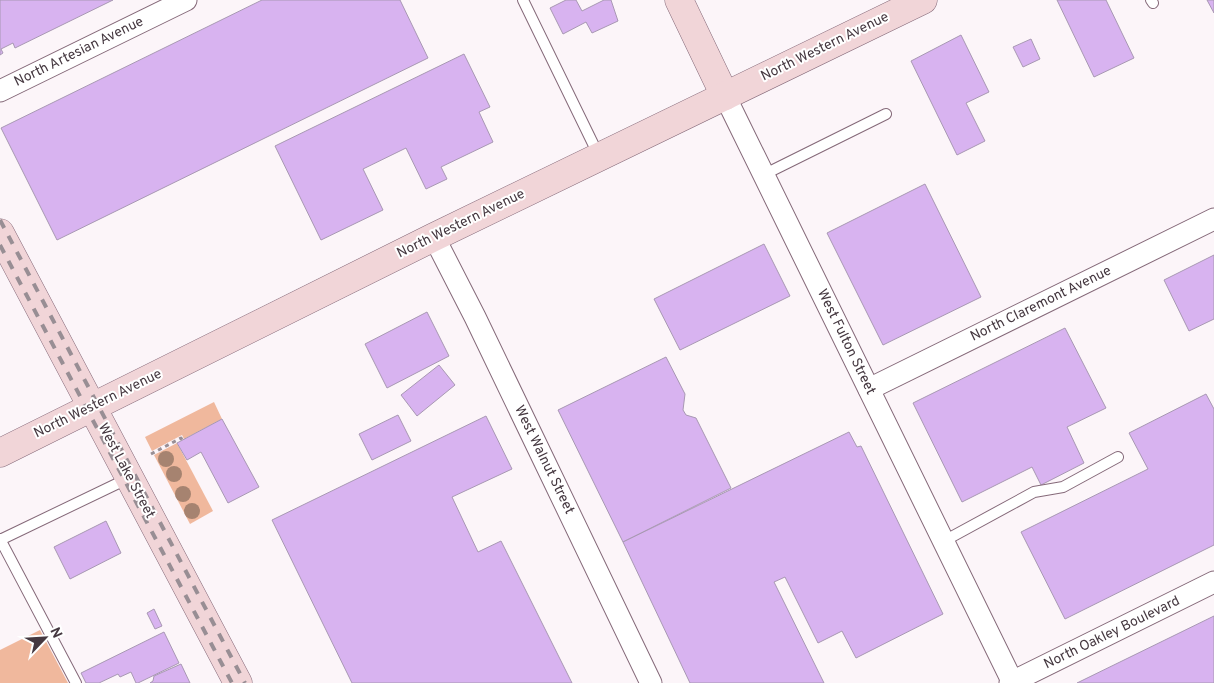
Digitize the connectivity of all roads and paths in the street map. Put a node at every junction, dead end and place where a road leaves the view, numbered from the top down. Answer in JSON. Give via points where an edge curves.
{"nodes":[{"id":1,"x":186,"y":0,"type":"edge"},
{"id":2,"x":523,"y":0,"type":"edge"},
{"id":3,"x":679,"y":0,"type":"edge"},
{"id":4,"x":923,"y":0,"type":"edge"},
{"id":5,"x":0,"y":91,"type":"edge"},
{"id":6,"x":725,"y":96,"type":"junction"},
{"id":7,"x":886,"y":114,"type":"dead end"},
{"id":8,"x":599,"y":156,"type":"junction"},
{"id":9,"x":763,"y":175,"type":"junction"},
{"id":10,"x":1214,"y":219,"type":"edge"},
{"id":11,"x":0,"y":233,"type":"edge"},
{"id":12,"x":434,"y":237,"type":"junction"},
{"id":13,"x":869,"y":389,"type":"junction"},
{"id":14,"x":93,"y":406,"type":"junction"},
{"id":15,"x":182,"y":440,"type":"dead end"},
{"id":16,"x":0,"y":453,"type":"edge"},
{"id":17,"x":151,"y":454,"type":"dead end"},
{"id":18,"x":1118,"y":457,"type":"dead end"},
{"id":19,"x":130,"y":478,"type":"junction"},
{"id":20,"x":0,"y":539,"type":"edge"},
{"id":21,"x":944,"y":541,"type":"junction"},
{"id":22,"x":1214,"y":582,"type":"edge"},
{"id":23,"x":76,"y":683,"type":"edge"},
{"id":24,"x":238,"y":683,"type":"edge"},
{"id":25,"x":651,"y":683,"type":"edge"},
{"id":26,"x":1012,"y":683,"type":"edge"}],
"edges":[{"from":1,"to":5,"type":"street","name":"North Artesian Avenue"},
{"from":2,"to":8,"type":"lane"},
{"from":3,"to":6,"type":"main road","name":"West Fulton Street"},
{"from":4,"to":6,"type":"main road","name":"North Western Avenue"},
{"from":6,"to":8,"type":"main road","name":"North Western Avenue"},
{"from":6,"to":9,"type":"street","name":"West Fulton Street"},
{"from":7,"to":9,"type":"lane"},
{"from":8,"to":12,"type":"main road","name":"North Western Avenue"},
{"from":9,"to":13,"type":"street","name":"West Fulton Street"},
{"from":10,"to":13,"type":"street","name":"North Claremont Avenue"},
{"from":11,"to":14,"type":"main road","name":"West Lake Street"},
{"from":12,"to":14,"type":"main road","name":"North Western Avenue"},
{"from":12,"to":25,"type":"street","name":"West Walnut Street"},
{"from":13,"to":21,"type":"street","name":"West Fulton Street"},
{"from":14,"to":16,"type":"main road","name":"North Western Avenue"},
{"from":14,"to":19,"type":"main road","name":"West Lake Street"},
{"from":15,"to":17,"type":"path"},
{"from":18,"to":21,"type":"lane","via":[[1063,487],[1034,492]]},
{"from":19,"to":20,"type":"lane"},
{"from":19,"to":24,"type":"main road","name":"West Lake Street"},
{"from":20,"to":23,"type":"lane"},
{"from":21,"to":26,"type":"street","name":"West Fulton Street"},
{"from":22,"to":26,"type":"street","name":"North Oakley Boulevard"}]}
